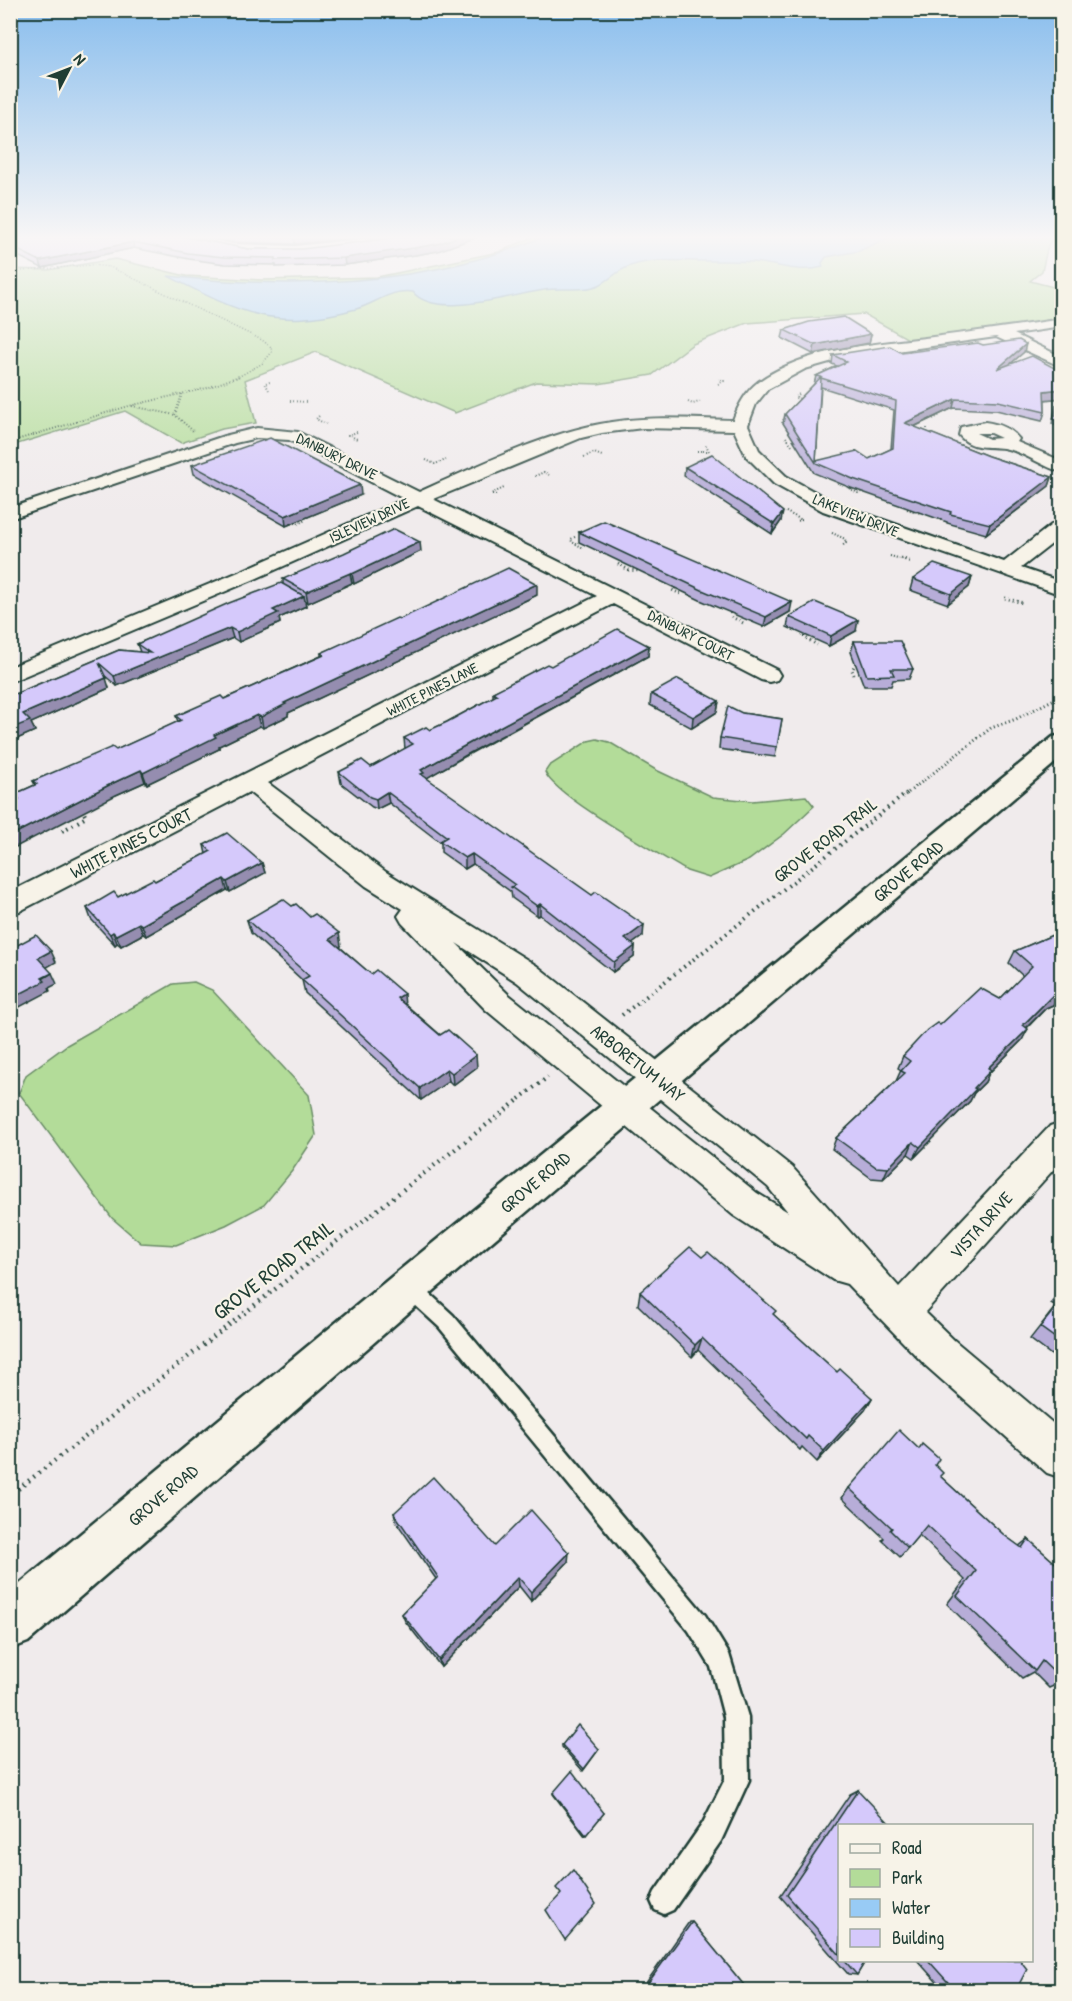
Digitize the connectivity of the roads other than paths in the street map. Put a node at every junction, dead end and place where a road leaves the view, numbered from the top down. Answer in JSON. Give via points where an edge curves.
{"nodes":[{"id":1,"x":1017,"y":329,"type":"edge"},
{"id":2,"x":998,"y":332,"type":"junction"},
{"id":3,"x":1062,"y":363,"type":"edge"},
{"id":4,"x":740,"y":425,"type":"junction"},
{"id":5,"x":1006,"y":443,"type":"dead end"},
{"id":6,"x":1062,"y":467,"type":"edge"},
{"id":7,"x":420,"y":497,"type":"junction"},
{"id":8,"x":10,"y":514,"type":"edge"},
{"id":9,"x":1062,"y":526,"type":"edge"},
{"id":10,"x":1008,"y":569,"type":"junction"},
{"id":11,"x":1062,"y":589,"type":"edge"},
{"id":12,"x":613,"y":596,"type":"junction"},
{"id":13,"x":10,"y":675,"type":"edge"},
{"id":14,"x":769,"y":675,"type":"dead end"},
{"id":15,"x":1062,"y":743,"type":"edge"},
{"id":16,"x":251,"y":782,"type":"junction"},
{"id":17,"x":375,"y":879,"type":"junction"},
{"id":18,"x":10,"y":904,"type":"edge"},
{"id":19,"x":659,"y":1079,"type":"junction"},
{"id":20,"x":627,"y":1106,"type":"junction"},
{"id":21,"x":1062,"y":1136,"type":"edge"},
{"id":22,"x":870,"y":1284,"type":"junction"},
{"id":23,"x":409,"y":1287,"type":"junction"},
{"id":24,"x":900,"y":1313,"type":"junction"},
{"id":25,"x":1062,"y":1458,"type":"edge"},
{"id":26,"x":10,"y":1624,"type":"edge"},
{"id":27,"x":664,"y":1901,"type":"dead end"}],
"edges":[{"from":1,"to":2,"type":"street"},
{"from":2,"to":3,"type":"street"},
{"from":2,"to":4,"type":"street","via":[[814,361],[761,388],[747,405]]},
{"from":4,"to":7,"type":"street","name":"ISLEVIEW DRIVE","via":[[643,423],[602,428],[576,434]]},
{"from":4,"to":10,"type":"street","name":"LAKEVIEW DRIVE","via":[[752,452],[780,480],[816,500]]},
{"from":5,"to":6,"type":"street"},
{"from":7,"to":8,"type":"street","name":"DANBURY DRIVE","via":[[301,437],[257,433],[230,438]]},
{"from":7,"to":12,"type":"street","name":"DANBURY DRIVE"},
{"from":7,"to":13,"type":"street","name":"ISLEVIEW DRIVE","via":[[248,575]]},
{"from":9,"to":10,"type":"street"},
{"from":10,"to":11,"type":"street","name":"LAKEVIEW DRIVE"},
{"from":12,"to":14,"type":"street","name":"DANBURY COURT"},
{"from":12,"to":16,"type":"street","name":"WHITE PINES LANE"},
{"from":15,"to":19,"type":"street","name":"GROVE ROAD"},
{"from":16,"to":17,"type":"street","name":"ARBORETUM WAY"},
{"from":16,"to":18,"type":"street","name":"WHITE PINES COURT"},
{"from":17,"to":19,"type":"street","name":"ARBORETUM WAY","via":[[527,974]]},
{"from":17,"to":20,"type":"street","name":"ARBORETUM WAY","via":[[497,1002]]},
{"from":19,"to":20,"type":"street","name":"GROVE ROAD"},
{"from":19,"to":22,"type":"street","name":"ARBORETUM WAY","via":[[780,1177]]},
{"from":20,"to":22,"type":"street","name":"ARBORETUM WAY","via":[[745,1204]]},
{"from":20,"to":23,"type":"street","name":"GROVE ROAD"},
{"from":21,"to":24,"type":"street","name":"VISTA DRIVE"},
{"from":22,"to":24,"type":"street","name":"ARBORETUM WAY"},
{"from":23,"to":26,"type":"street","name":"GROVE ROAD"},
{"from":23,"to":27,"type":"lane","via":[[454,1330],[697,1623],[721,1662],[736,1718],[737,1780],[712,1832]]},
{"from":24,"to":25,"type":"street","name":"ARBORETUM WAY","via":[[940,1353]]}]}
